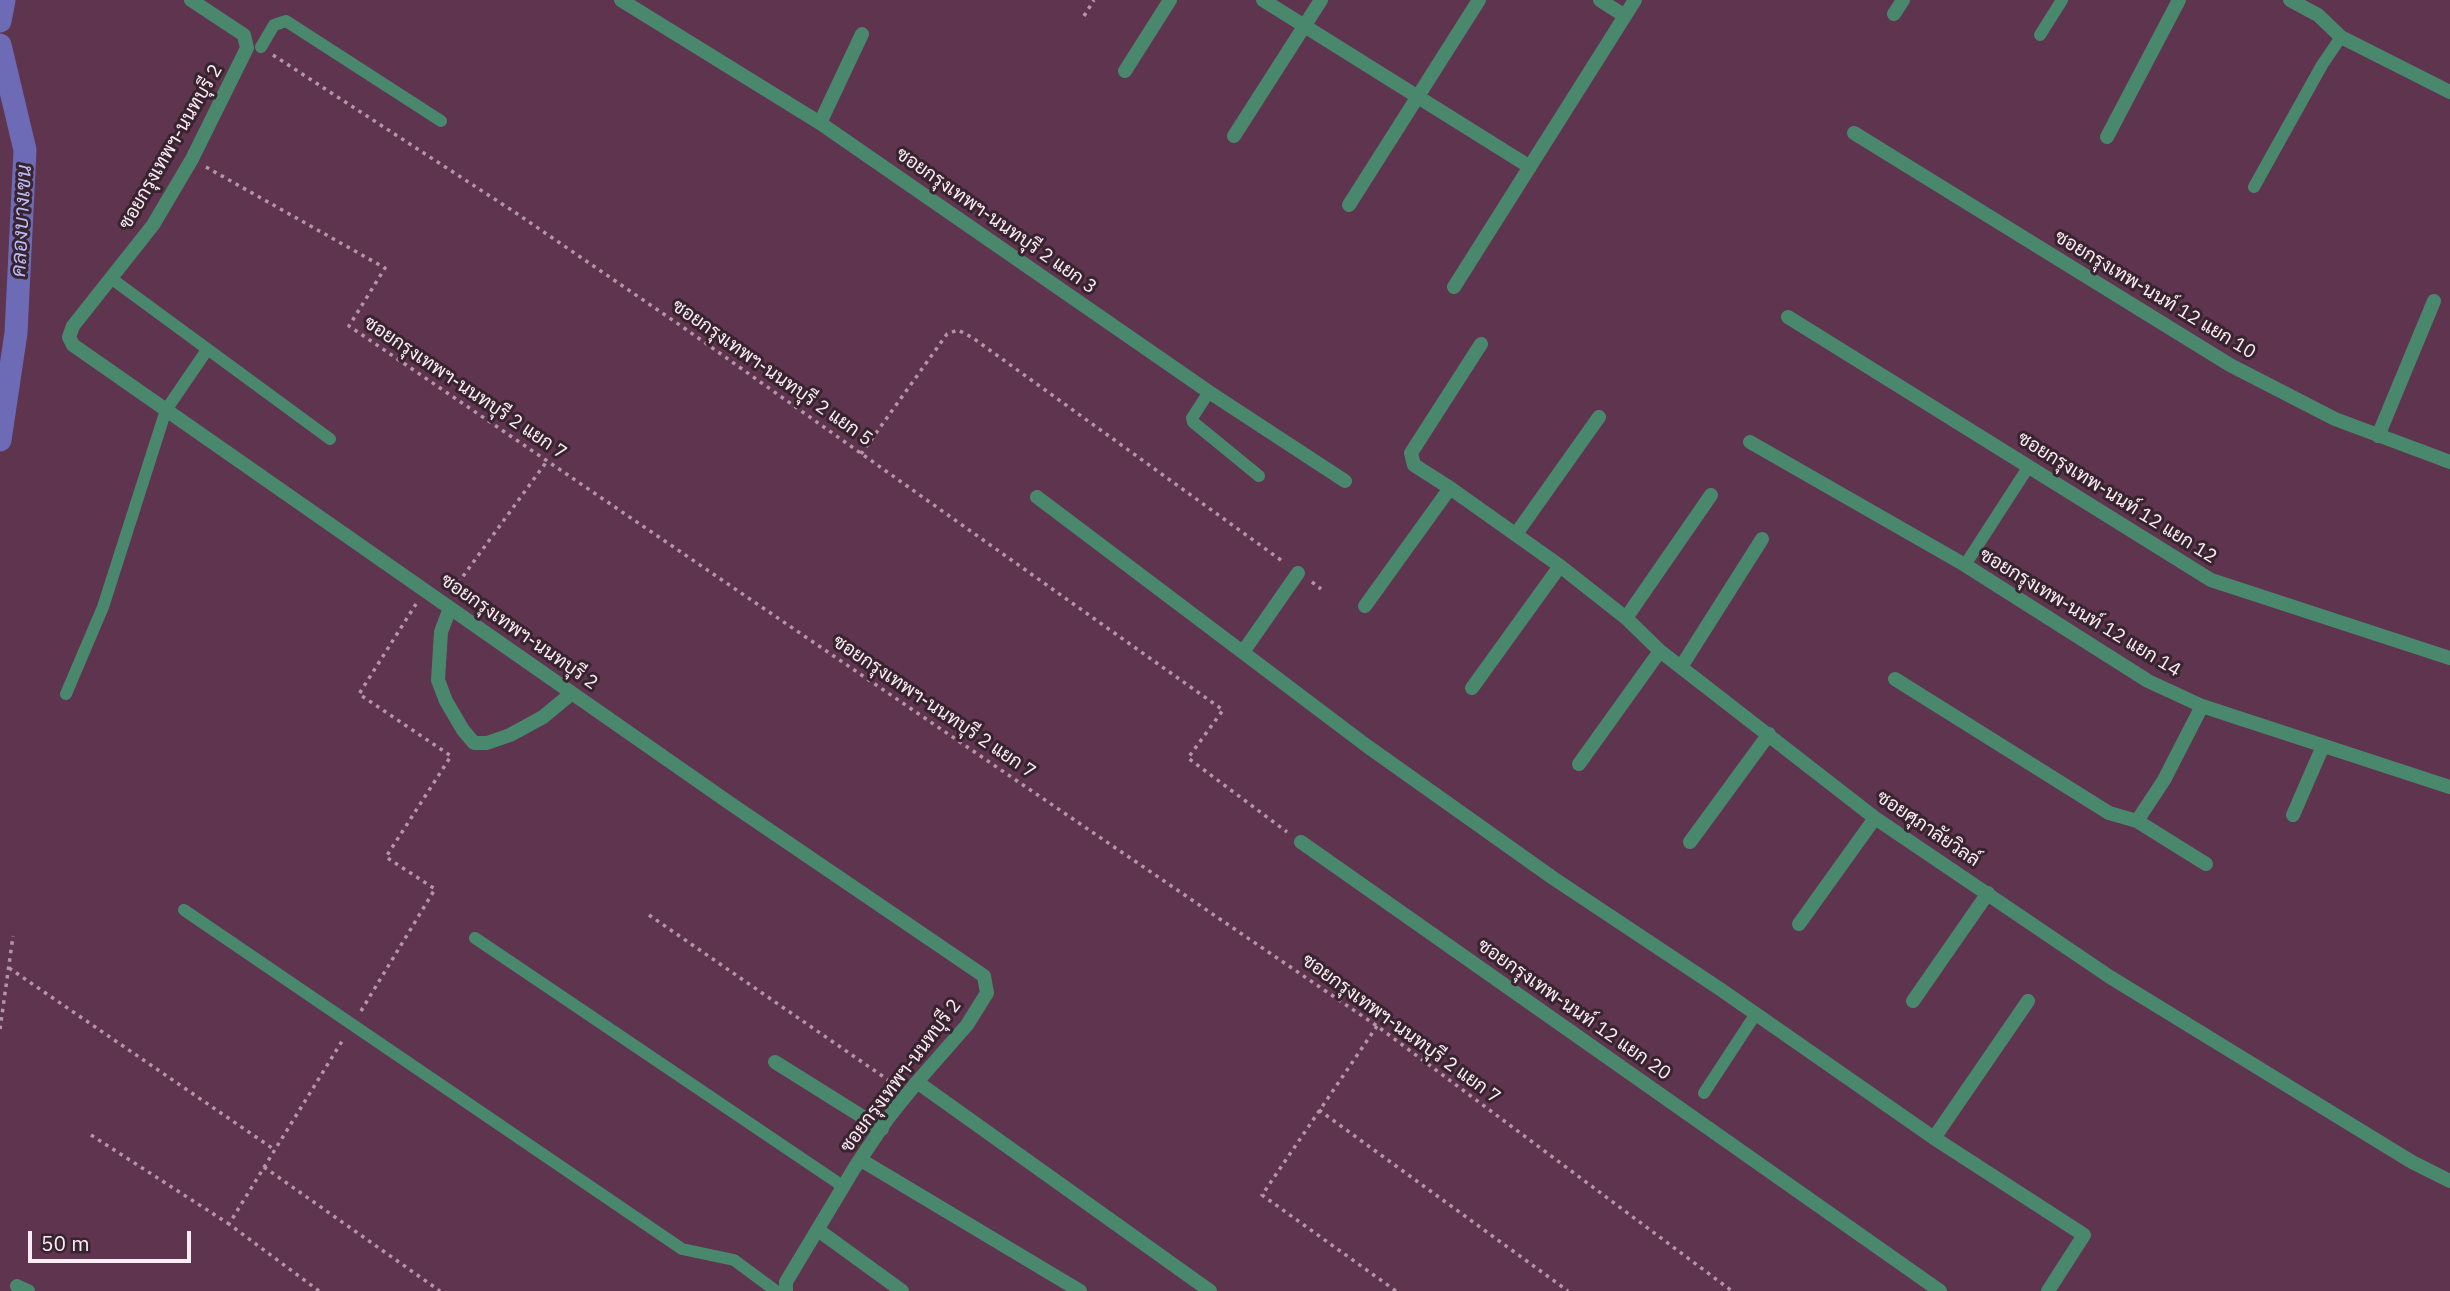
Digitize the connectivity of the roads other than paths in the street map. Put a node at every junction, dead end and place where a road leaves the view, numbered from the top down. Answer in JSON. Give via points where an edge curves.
{"nodes":[{"id":1,"x":191,"y":0,"type":"edge"},
{"id":2,"x":621,"y":0,"type":"edge"},
{"id":3,"x":1170,"y":0,"type":"edge"},
{"id":4,"x":1263,"y":0,"type":"edge"},
{"id":5,"x":1321,"y":0,"type":"edge"},
{"id":6,"x":1479,"y":0,"type":"edge"},
{"id":7,"x":1600,"y":0,"type":"edge"},
{"id":8,"x":1635,"y":0,"type":"edge"},
{"id":9,"x":1903,"y":0,"type":"edge"},
{"id":10,"x":2062,"y":0,"type":"edge"},
{"id":11,"x":2179,"y":0,"type":"edge"},
{"id":12,"x":2293,"y":0,"type":"edge"},
{"id":13,"x":1894,"y":14,"type":"dead end"},
{"id":14,"x":1625,"y":16,"type":"junction"},
{"id":15,"x":1304,"y":26,"type":"junction"},
{"id":16,"x":862,"y":34,"type":"dead end"},
{"id":17,"x":2040,"y":35,"type":"dead end"},
{"id":18,"x":2341,"y":37,"type":"junction"},
{"id":19,"x":261,"y":47,"type":"road end"},
{"id":20,"x":1125,"y":71,"type":"dead end"},
{"id":21,"x":2450,"y":92,"type":"edge"},
{"id":22,"x":1418,"y":97,"type":"junction"},
{"id":23,"x":441,"y":121,"type":"dead end"},
{"id":24,"x":820,"y":123,"type":"junction"},
{"id":25,"x":1854,"y":133,"type":"dead end"},
{"id":26,"x":1234,"y":136,"type":"dead end"},
{"id":27,"x":2106,"y":137,"type":"dead end"},
{"id":28,"x":1530,"y":167,"type":"junction"},
{"id":29,"x":2254,"y":187,"type":"dead end"},
{"id":30,"x":1349,"y":205,"type":"dead end"},
{"id":31,"x":112,"y":279,"type":"junction"},
{"id":32,"x":1454,"y":287,"type":"dead end"},
{"id":33,"x":2434,"y":301,"type":"dead end"},
{"id":34,"x":1788,"y":317,"type":"dead end"},
{"id":35,"x":1481,"y":344,"type":"dead end"},
{"id":36,"x":207,"y":350,"type":"junction"},
{"id":37,"x":1209,"y":392,"type":"junction"},
{"id":38,"x":166,"y":410,"type":"junction"},
{"id":39,"x":1599,"y":417,"type":"dead end"},
{"id":40,"x":2378,"y":436,"type":"junction"},
{"id":41,"x":331,"y":439,"type":"dead end"},
{"id":42,"x":1750,"y":442,"type":"dead end"},
{"id":43,"x":2450,"y":462,"type":"edge"},
{"id":44,"x":2029,"y":466,"type":"junction"},
{"id":45,"x":1259,"y":476,"type":"dead end"},
{"id":46,"x":1345,"y":481,"type":"dead end"},
{"id":47,"x":1450,"y":488,"type":"junction"},
{"id":48,"x":1711,"y":495,"type":"dead end"},
{"id":49,"x":1037,"y":497,"type":"dead end"},
{"id":50,"x":1516,"y":534,"type":"junction"},
{"id":51,"x":1762,"y":539,"type":"dead end"},
{"id":52,"x":1965,"y":565,"type":"junction"},
{"id":53,"x":1560,"y":566,"type":"junction"},
{"id":54,"x":1298,"y":573,"type":"road end"},
{"id":55,"x":447,"y":606,"type":"junction"},
{"id":56,"x":1365,"y":606,"type":"dead end"},
{"id":57,"x":1626,"y":618,"type":"junction"},
{"id":58,"x":1660,"y":651,"type":"junction"},
{"id":59,"x":1243,"y":652,"type":"junction"},
{"id":60,"x":2450,"y":658,"type":"edge"},
{"id":61,"x":1681,"y":667,"type":"junction"},
{"id":62,"x":1895,"y":679,"type":"dead end"},
{"id":63,"x":1472,"y":688,"type":"dead end"},
{"id":64,"x":572,"y":692,"type":"junction"},
{"id":65,"x":66,"y":694,"type":"dead end"},
{"id":66,"x":2202,"y":706,"type":"junction"},
{"id":67,"x":1769,"y":734,"type":"junction"},
{"id":68,"x":2323,"y":746,"type":"junction"},
{"id":69,"x":1580,"y":764,"type":"dead end"},
{"id":70,"x":2450,"y":787,"type":"edge"},
{"id":71,"x":2292,"y":815,"type":"dead end"},
{"id":72,"x":1875,"y":818,"type":"junction"},
{"id":73,"x":2137,"y":821,"type":"junction"},
{"id":74,"x":1301,"y":842,"type":"road end"},
{"id":75,"x":1690,"y":842,"type":"dead end"},
{"id":76,"x":2206,"y":864,"type":"dead end"},
{"id":77,"x":1988,"y":893,"type":"junction"},
{"id":78,"x":184,"y":910,"type":"dead end"},
{"id":79,"x":1798,"y":924,"type":"dead end"},
{"id":80,"x":475,"y":937,"type":"dead end"},
{"id":81,"x":2028,"y":1000,"type":"dead end"},
{"id":82,"x":1913,"y":1001,"type":"dead end"},
{"id":83,"x":1755,"y":1015,"type":"junction"},
{"id":84,"x":775,"y":1062,"type":"dead end"},
{"id":85,"x":912,"y":1087,"type":"junction"},
{"id":86,"x":1704,"y":1093,"type":"dead end"},
{"id":87,"x":881,"y":1129,"type":"junction"},
{"id":88,"x":1934,"y":1138,"type":"junction"},
{"id":89,"x":860,"y":1160,"type":"junction"},
{"id":90,"x":2450,"y":1181,"type":"edge"},
{"id":91,"x":844,"y":1187,"type":"junction"},
{"id":92,"x":818,"y":1230,"type":"junction"},
{"id":93,"x":776,"y":1291,"type":"edge"},
{"id":94,"x":786,"y":1291,"type":"edge"},
{"id":95,"x":902,"y":1291,"type":"edge"},
{"id":96,"x":1080,"y":1291,"type":"edge"},
{"id":97,"x":1210,"y":1291,"type":"edge"},
{"id":98,"x":1940,"y":1291,"type":"edge"},
{"id":99,"x":2048,"y":1291,"type":"edge"}],
"edges":[{"from":1,"to":31,"type":"street","name":"ซอยกรุงเทพฯ-นนทบุรี 2","via":[[244,35],[247,48],[192,159],[153,225]]},
{"from":2,"to":24,"type":"street","name":"ซอยกรุงเทพฯ-นนทบุรี 2 แยก 3"},
{"from":3,"to":20,"type":"street"},
{"from":4,"to":15,"type":"street"},
{"from":5,"to":15,"type":"street"},
{"from":6,"to":22,"type":"street"},
{"from":7,"to":14,"type":"street"},
{"from":8,"to":14,"type":"street"},
{"from":9,"to":13,"type":"street"},
{"from":10,"to":17,"type":"lane"},
{"from":11,"to":27,"type":"street"},
{"from":12,"to":18,"type":"street"},
{"from":14,"to":28,"type":"street"},
{"from":15,"to":22,"type":"street"},
{"from":15,"to":26,"type":"street"},
{"from":16,"to":24,"type":"street"},
{"from":18,"to":21,"type":"street"},
{"from":18,"to":29,"type":"lane"},
{"from":19,"to":23,"type":"lane","via":[[274,25],[286,21]]},
{"from":22,"to":28,"type":"street"},
{"from":22,"to":30,"type":"street"},
{"from":24,"to":37,"type":"street","name":"ซอยกรุงเทพฯ-นนทบุรี 2 แยก 3"},
{"from":25,"to":40,"type":"street","name":"ซอยกรุงเทพ-นนท์ 12 แยก 10","via":[[2230,365],[2334,419]]},
{"from":28,"to":32,"type":"street"},
{"from":31,"to":36,"type":"lane"},
{"from":31,"to":38,"type":"street","name":"ซอยกรุงเทพฯ-นนทบุรี 2","via":[[69,337],[73,345]]},
{"from":33,"to":40,"type":"street"},
{"from":34,"to":44,"type":"street","name":"ซอยกรุงเทพ-นนท์ 12 แยก 12"},
{"from":35,"to":47,"type":"street","name":"ซอยศุภาลัยวิลล์","via":[[1411,453],[1414,465]]},
{"from":36,"to":38,"type":"lane"},
{"from":36,"to":41,"type":"lane"},
{"from":37,"to":45,"type":"lane","via":[[1193,422]]},
{"from":37,"to":46,"type":"street","name":"ซอยกรุงเทพฯ-นนทบุรี 2 แยก 3"},
{"from":38,"to":55,"type":"street","name":"ซอยกรุงเทพฯ-นนทบุรี 2"},
{"from":38,"to":65,"type":"lane","via":[[103,607]]},
{"from":39,"to":50,"type":"street"},
{"from":40,"to":43,"type":"street","name":"ซอยกรุงเทพ-นนท์ 12 แยก 10"},
{"from":42,"to":52,"type":"street","name":"ซอยกรุงเทพ-นนท์ 12 แยก 14"},
{"from":44,"to":52,"type":"lane"},
{"from":44,"to":60,"type":"street","name":"ซอยกรุงเทพ-นนท์ 12 แยก 12","via":[[2211,580]]},
{"from":47,"to":50,"type":"street","name":"ซอยศุภาลัยวิลล์"},
{"from":47,"to":56,"type":"street"},
{"from":48,"to":57,"type":"street"},
{"from":49,"to":59,"type":"street"},
{"from":50,"to":53,"type":"street","name":"ซอยศุภาลัยวิลล์"},
{"from":51,"to":61,"type":"street"},
{"from":52,"to":66,"type":"street","name":"ซอยกรุงเทพ-นนท์ 12 แยก 14","via":[[2148,681]]},
{"from":53,"to":57,"type":"street","name":"ซอยศุภาลัยวิลล์"},
{"from":53,"to":63,"type":"street"},
{"from":54,"to":59,"type":"street"},
{"from":55,"to":64,"type":"street","name":"ซอยกรุงเทพฯ-นนทบุรี 2"},
{"from":55,"to":64,"type":"street","via":[[438,680],[474,743],[510,735],[543,717]]},
{"from":57,"to":58,"type":"street","name":"ซอยศุภาลัยวิลล์"},
{"from":58,"to":61,"type":"street","name":"ซอยศุภาลัยวิลล์"},
{"from":58,"to":69,"type":"street"},
{"from":59,"to":83,"type":"street","via":[[1367,746]]},
{"from":61,"to":67,"type":"street","name":"ซอยศุภาลัยวิลล์"},
{"from":62,"to":73,"type":"street","via":[[2109,813]]},
{"from":64,"to":85,"type":"street","name":"ซอยกรุงเทพฯ-นนทบุรี 2","via":[[984,976],[987,993],[967,1025]]},
{"from":66,"to":68,"type":"street","name":"ซอยกรุงเทพ-นนท์ 12 แยก 14"},
{"from":66,"to":73,"type":"street"},
{"from":67,"to":72,"type":"street","name":"ซอยศุภาลัยวิลล์"},
{"from":67,"to":75,"type":"street"},
{"from":68,"to":70,"type":"street","name":"ซอยกรุงเทพ-นนท์ 12 แยก 14"},
{"from":68,"to":71,"type":"street"},
{"from":72,"to":77,"type":"street","name":"ซอยศุภาลัยวิลล์"},
{"from":72,"to":79,"type":"street"},
{"from":73,"to":76,"type":"street"},
{"from":74,"to":98,"type":"street","name":"ซอยกรุงเทพ-นนท์ 12 แยก 20"},
{"from":77,"to":82,"type":"street"},
{"from":77,"to":90,"type":"street","name":"ซอยศุภาลัยวิลล์","via":[[2110,977]]},
{"from":78,"to":93,"type":"lane","via":[[682,1249],[734,1260]]},
{"from":80,"to":91,"type":"lane"},
{"from":81,"to":88,"type":"street"},
{"from":83,"to":86,"type":"lane"},
{"from":83,"to":88,"type":"street"},
{"from":84,"to":87,"type":"street"},
{"from":85,"to":87,"type":"street","name":"ซอยกรุงเทพฯ-นนทบุรี 2"},
{"from":85,"to":97,"type":"street"},
{"from":87,"to":89,"type":"street","name":"ซอยกรุงเทพฯ-นนทบุรี 2"},
{"from":88,"to":99,"type":"street","via":[[2084,1235]]},
{"from":89,"to":91,"type":"street","name":"ซอยกรุงเทพฯ-นนทบุรี 2"},
{"from":89,"to":96,"type":"street"},
{"from":91,"to":92,"type":"street","name":"ซอยกรุงเทพฯ-นนทบุรี 2"},
{"from":92,"to":94,"type":"street","name":"ซอยกรุงเทพฯ-นนทบุรี 2","via":[[786,1282]]},
{"from":92,"to":95,"type":"street"}]}
